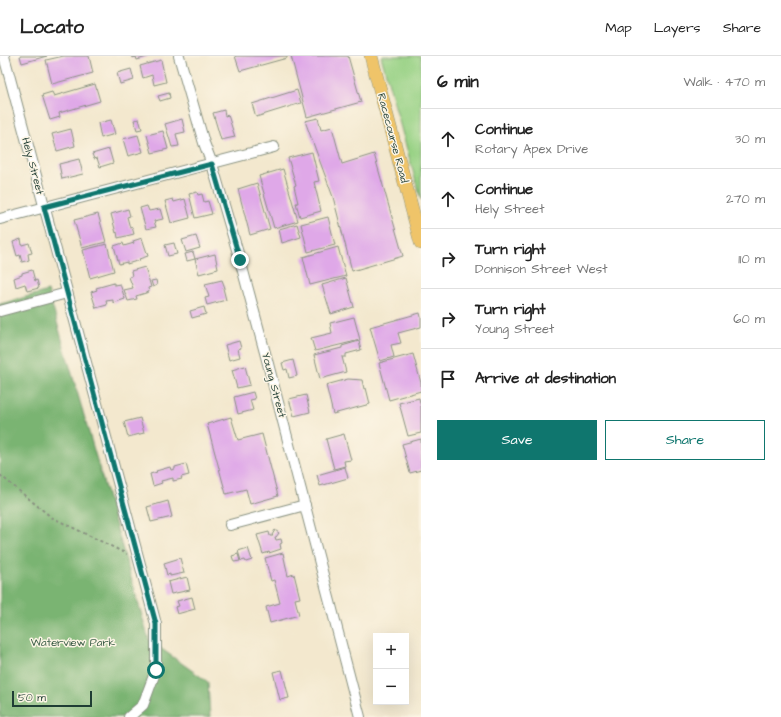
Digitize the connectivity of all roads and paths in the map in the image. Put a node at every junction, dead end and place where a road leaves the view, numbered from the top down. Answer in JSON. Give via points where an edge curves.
{"nodes":[{"id":1,"x":4,"y":56,"type":"edge"},
{"id":2,"x":179,"y":56,"type":"edge"},
{"id":3,"x":371,"y":56,"type":"edge"},
{"id":4,"x":274,"y":147,"type":"dead end"},
{"id":5,"x":212,"y":164,"type":"junction"},
{"id":6,"x":44,"y":207,"type":"junction"},
{"id":7,"x":0,"y":219,"type":"edge"},
{"id":8,"x":421,"y":243,"type":"edge"},
{"id":9,"x":67,"y":293,"type":"junction"},
{"id":10,"x":0,"y":311,"type":"edge"},
{"id":11,"x":0,"y":475,"type":"edge"},
{"id":12,"x":305,"y":505,"type":"junction"},
{"id":13,"x":230,"y":525,"type":"dead end"},
{"id":14,"x":138,"y":559,"type":"junction"},
{"id":15,"x":129,"y":717,"type":"edge"},
{"id":16,"x":360,"y":717,"type":"edge"}],
"edges":[{"from":1,"to":6,"type":"street","name":"Hely Street"},
{"from":2,"to":5,"type":"street","name":"Young Street"},
{"from":3,"to":8,"type":"main road","name":"Racecourse Road"},
{"from":4,"to":5,"type":"street"},
{"from":5,"to":6,"type":"street"},
{"from":5,"to":12,"type":"street","name":"Young Street"},
{"from":6,"to":7,"type":"street"},
{"from":6,"to":9,"type":"street","name":"Hely Street"},
{"from":9,"to":10,"type":"street"},
{"from":9,"to":14,"type":"street","name":"Hely Street"},
{"from":11,"to":14,"type":"path","via":[[51,517]]},
{"from":12,"to":13,"type":"street"},
{"from":12,"to":16,"type":"street","name":"Young Street"},
{"from":14,"to":15,"type":"street","name":"Hely Street","via":[[156,624],[156,670],[143,705]]}]}
